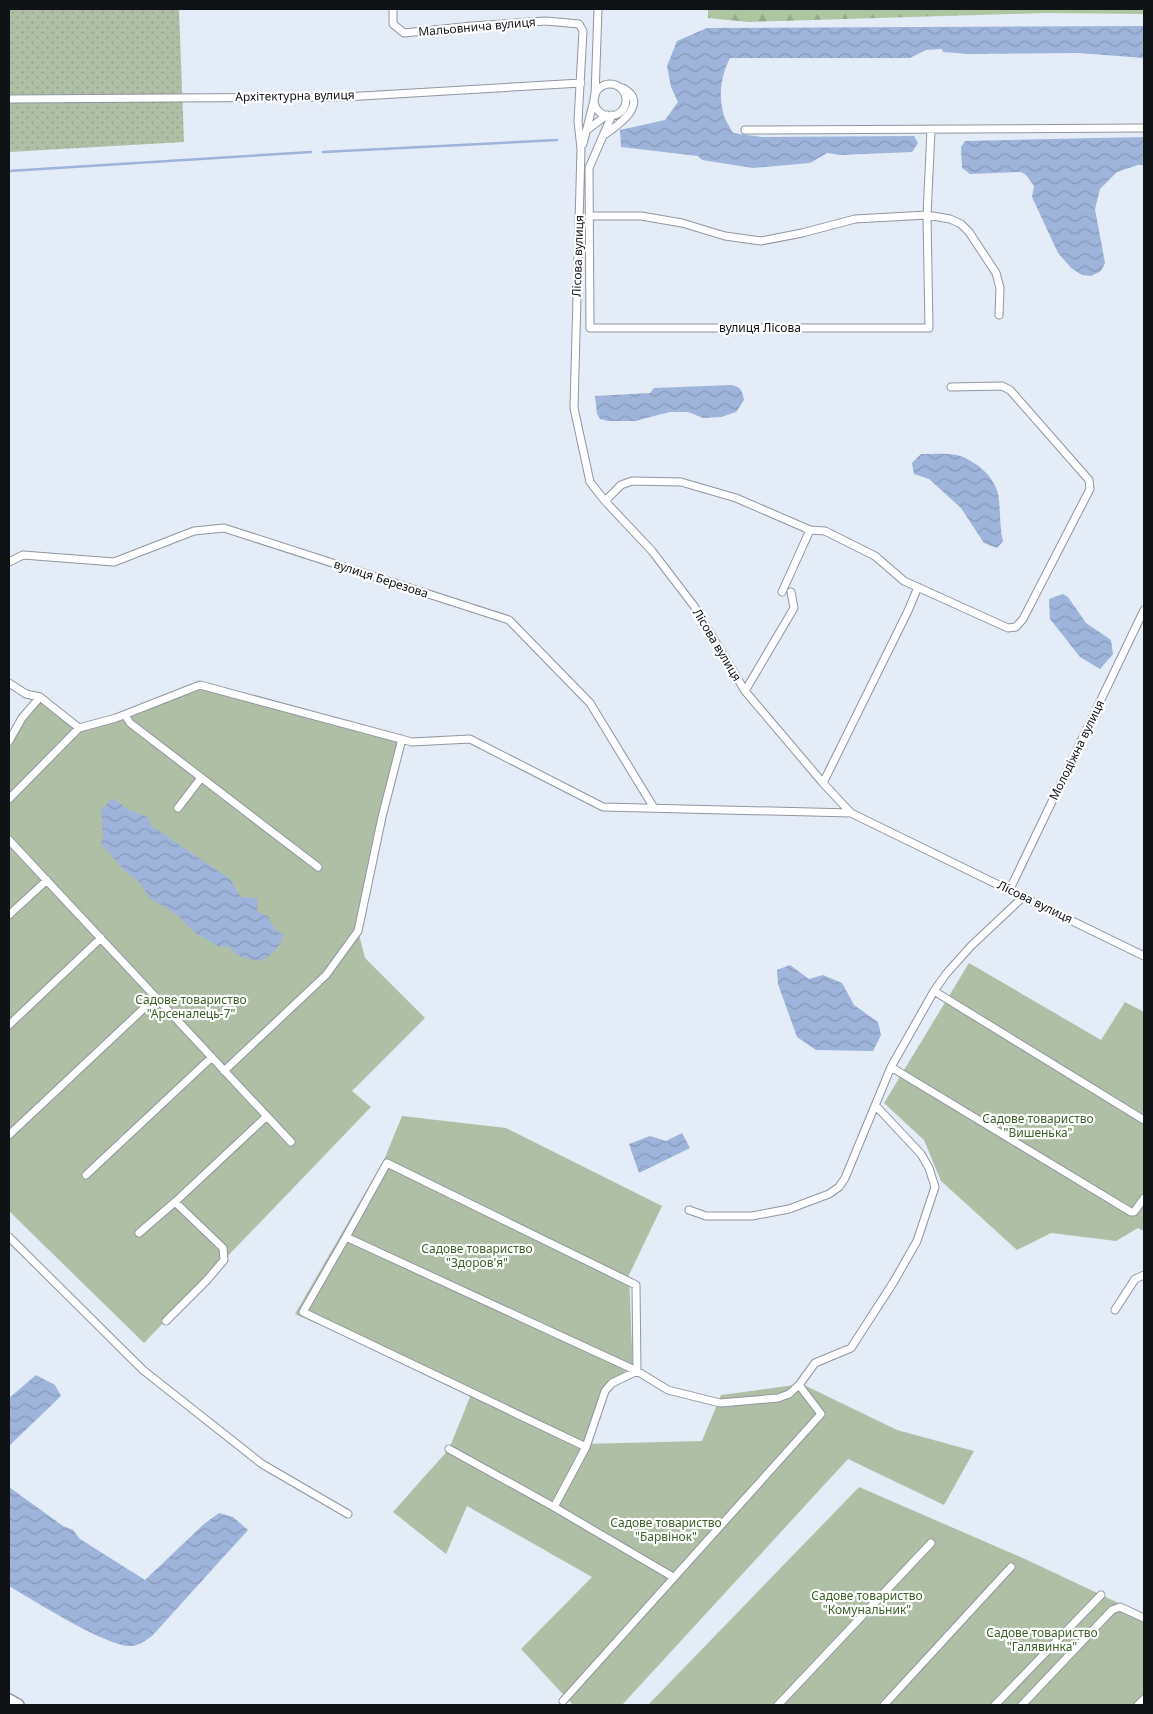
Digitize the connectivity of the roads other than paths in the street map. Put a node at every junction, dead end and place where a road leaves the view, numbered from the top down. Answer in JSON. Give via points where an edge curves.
{"nodes":[{"id":1,"x":393,"y":9,"type":"edge"},
{"id":2,"x":598,"y":9,"type":"edge"},
{"id":3,"x":580,"y":83,"type":"junction"},
{"id":4,"x":619,"y":87,"type":"junction"},
{"id":5,"x":595,"y":96,"type":"junction"},
{"id":6,"x":9,"y":99,"type":"edge"},
{"id":7,"x":610,"y":115,"type":"junction"},
{"id":8,"x":1144,"y":128,"type":"edge"},
{"id":9,"x":586,"y":130,"type":"junction"},
{"id":10,"x":745,"y":130,"type":"dead end"},
{"id":11,"x":931,"y":130,"type":"junction"},
{"id":12,"x":603,"y":135,"type":"junction"},
{"id":13,"x":581,"y":149,"type":"junction"},
{"id":14,"x":926,"y":215,"type":"junction"},
{"id":15,"x":589,"y":216,"type":"junction"},
{"id":16,"x":1000,"y":315,"type":"dead end"},
{"id":17,"x":951,"y":387,"type":"dead end"},
{"id":18,"x":604,"y":501,"type":"junction"},
{"id":19,"x":810,"y":530,"type":"junction"},
{"id":20,"x":9,"y":562,"type":"edge"},
{"id":21,"x":918,"y":587,"type":"junction"},
{"id":22,"x":782,"y":592,"type":"dead end"},
{"id":23,"x":791,"y":592,"type":"dead end"},
{"id":24,"x":1144,"y":610,"type":"edge"},
{"id":25,"x":9,"y":683,"type":"edge"},
{"id":26,"x":745,"y":691,"type":"junction"},
{"id":27,"x":40,"y":698,"type":"junction"},
{"id":28,"x":125,"y":715,"type":"junction"},
{"id":29,"x":79,"y":728,"type":"junction"},
{"id":30,"x":402,"y":739,"type":"junction"},
{"id":31,"x":9,"y":741,"type":"edge"},
{"id":32,"x":201,"y":778,"type":"junction"},
{"id":33,"x":823,"y":783,"type":"junction"},
{"id":34,"x":9,"y":799,"type":"edge"},
{"id":35,"x":178,"y":808,"type":"dead end"},
{"id":36,"x":654,"y":808,"type":"junction"},
{"id":37,"x":851,"y":813,"type":"junction"},
{"id":38,"x":9,"y":840,"type":"edge"},
{"id":39,"x":318,"y":867,"type":"dead end"},
{"id":40,"x":47,"y":880,"type":"junction"},
{"id":41,"x":1010,"y":890,"type":"junction"},
{"id":42,"x":1023,"y":897,"type":"junction"},
{"id":43,"x":9,"y":914,"type":"edge"},
{"id":44,"x":100,"y":938,"type":"junction"},
{"id":45,"x":1144,"y":956,"type":"edge"},
{"id":46,"x":934,"y":991,"type":"junction"},
{"id":47,"x":156,"y":997,"type":"junction"},
{"id":48,"x":9,"y":1025,"type":"edge"},
{"id":49,"x":212,"y":1057,"type":"junction"},
{"id":50,"x":891,"y":1067,"type":"junction"},
{"id":51,"x":224,"y":1071,"type":"junction"},
{"id":52,"x":876,"y":1106,"type":"junction"},
{"id":53,"x":267,"y":1116,"type":"junction"},
{"id":54,"x":1144,"y":1120,"type":"edge"},
{"id":55,"x":9,"y":1134,"type":"edge"},
{"id":56,"x":291,"y":1142,"type":"dead end"},
{"id":57,"x":86,"y":1175,"type":"dead end"},
{"id":58,"x":1144,"y":1198,"type":"edge"},
{"id":59,"x":175,"y":1202,"type":"junction"},
{"id":60,"x":689,"y":1210,"type":"dead end"},
{"id":61,"x":139,"y":1233,"type":"dead end"},
{"id":62,"x":9,"y":1237,"type":"edge"},
{"id":63,"x":346,"y":1237,"type":"junction"},
{"id":64,"x":1144,"y":1275,"type":"edge"},
{"id":65,"x":1115,"y":1310,"type":"dead end"},
{"id":66,"x":166,"y":1320,"type":"dead end"},
{"id":67,"x":637,"y":1371,"type":"junction"},
{"id":68,"x":799,"y":1385,"type":"junction"},
{"id":69,"x":586,"y":1447,"type":"junction"},
{"id":70,"x":449,"y":1449,"type":"dead end"},
{"id":71,"x":554,"y":1506,"type":"junction"},
{"id":72,"x":348,"y":1514,"type":"dead end"},
{"id":73,"x":930,"y":1543,"type":"dead end"},
{"id":74,"x":1011,"y":1567,"type":"dead end"},
{"id":75,"x":673,"y":1577,"type":"junction"},
{"id":76,"x":1102,"y":1595,"type":"dead end"},
{"id":77,"x":1144,"y":1618,"type":"edge"},
{"id":78,"x":1144,"y":1699,"type":"edge"},
{"id":79,"x":9,"y":1700,"type":"edge"},
{"id":80,"x":563,"y":1701,"type":"dead end"},
{"id":81,"x":18,"y":1705,"type":"edge"},
{"id":82,"x":778,"y":1705,"type":"edge"},
{"id":83,"x":884,"y":1705,"type":"edge"},
{"id":84,"x":995,"y":1705,"type":"edge"},
{"id":85,"x":1022,"y":1705,"type":"edge"},
{"id":86,"x":1138,"y":1705,"type":"edge"}],
"edges":[{"from":1,"to":3,"type":"street","name":"Мальовнича вулиця","via":[[393,24],[404,33],[546,21],[578,24],[584,31]]},
{"from":2,"to":5,"type":"street"},
{"from":3,"to":6,"type":"street","name":"Архітектурна вулиця","via":[[345,96]]},
{"from":3,"to":13,"type":"street","via":[[578,121]]},
{"from":4,"to":5,"type":"street","via":[[604,85]]},
{"from":4,"to":7,"type":"street","via":[[625,95],[624,106]]},
{"from":4,"to":12,"type":"street","via":[[632,96],[634,103],[621,124]]},
{"from":5,"to":7,"type":"street","via":[[598,110]]},
{"from":5,"to":9,"type":"street"},
{"from":7,"to":9,"type":"street"},
{"from":7,"to":12,"type":"street"},
{"from":8,"to":11,"type":"street"},
{"from":9,"to":13,"type":"street"},
{"from":10,"to":11,"type":"street"},
{"from":11,"to":14,"type":"street"},
{"from":12,"to":15,"type":"street","via":[[589,168]]},
{"from":13,"to":18,"type":"street","name":"Лісова вулиця","via":[[574,408],[590,482]]},
{"from":14,"to":15,"type":"street","via":[[855,219],[761,241],[641,216]]},
{"from":14,"to":15,"type":"street","name":"вулиця Лісова","via":[[929,328],[590,328]]},
{"from":14,"to":16,"type":"street","via":[[950,219],[969,232],[996,274],[1000,288]]},
{"from":17,"to":21,"type":"street","via":[[1002,386],[1010,390],[1089,480],[1090,488],[1016,627],[1008,628]]},
{"from":18,"to":19,"type":"street","via":[[621,485],[632,481],[681,482],[736,498]]},
{"from":18,"to":26,"type":"street","name":"Лісова вулиця","via":[[652,551],[694,606]]},
{"from":19,"to":21,"type":"street","via":[[825,532],[875,556],[904,581]]},
{"from":19,"to":22,"type":"street"},
{"from":20,"to":36,"type":"street","name":"вулиця Березова","via":[[23,555],[114,562],[194,531],[224,528],[509,620],[590,703]]},
{"from":21,"to":33,"type":"street"},
{"from":23,"to":26,"type":"street","via":[[794,608]]},
{"from":24,"to":41,"type":"street","name":"Молодіжна вулиця"},
{"from":25,"to":27,"type":"street"},
{"from":26,"to":33,"type":"street","name":"Лісова вулиця"},
{"from":27,"to":29,"type":"street"},
{"from":27,"to":31,"type":"street","via":[[22,718]]},
{"from":28,"to":29,"type":"street"},
{"from":28,"to":30,"type":"street","via":[[200,685]]},
{"from":28,"to":32,"type":"street","via":[[130,723]]},
{"from":29,"to":34,"type":"street"},
{"from":30,"to":36,"type":"street","via":[[412,742],[470,739],[603,807]]},
{"from":30,"to":51,"type":"street","via":[[358,932],[326,974]]},
{"from":32,"to":35,"type":"street"},
{"from":32,"to":39,"type":"street"},
{"from":33,"to":37,"type":"street","name":"Лісова вулиця"},
{"from":36,"to":37,"type":"street"},
{"from":37,"to":41,"type":"street","name":"Лісова вулиця"},
{"from":38,"to":40,"type":"street"},
{"from":40,"to":43,"type":"street"},
{"from":40,"to":44,"type":"street"},
{"from":41,"to":42,"type":"street","name":"Лісова вулиця"},
{"from":42,"to":45,"type":"street","name":"Лісова вулиця"},
{"from":42,"to":46,"type":"street","via":[[971,946]]},
{"from":44,"to":47,"type":"street"},
{"from":44,"to":48,"type":"street"},
{"from":46,"to":50,"type":"street"},
{"from":46,"to":54,"type":"street"},
{"from":47,"to":49,"type":"street"},
{"from":47,"to":55,"type":"street"},
{"from":49,"to":51,"type":"street"},
{"from":49,"to":57,"type":"street"},
{"from":50,"to":52,"type":"street"},
{"from":50,"to":58,"type":"street","via":[[1131,1212],[1137,1210]]},
{"from":51,"to":53,"type":"street"},
{"from":52,"to":60,"type":"street","via":[[845,1178],[829,1194],[789,1209],[752,1216],[706,1216]]},
{"from":52,"to":68,"type":"street","via":[[921,1154],[935,1187],[917,1241],[851,1348],[815,1363]]},
{"from":53,"to":56,"type":"street"},
{"from":53,"to":59,"type":"street"},
{"from":59,"to":61,"type":"street"},
{"from":59,"to":66,"type":"street","via":[[223,1248],[224,1260]]},
{"from":62,"to":72,"type":"street","via":[[143,1370],[262,1464]]},
{"from":63,"to":67,"type":"street"},
{"from":63,"to":67,"type":"street","via":[[387,1163],[636,1285]]},
{"from":63,"to":69,"type":"street","via":[[303,1312]]},
{"from":64,"to":65,"type":"street","via":[[1135,1279]]},
{"from":67,"to":68,"type":"street","via":[[668,1390],[720,1403],[778,1398]]},
{"from":67,"to":69,"type":"street","via":[[612,1383],[605,1391]]},
{"from":68,"to":75,"type":"street","via":[[821,1414]]},
{"from":69,"to":71,"type":"street"},
{"from":70,"to":71,"type":"street"},
{"from":71,"to":75,"type":"street"},
{"from":73,"to":82,"type":"street"},
{"from":74,"to":83,"type":"street"},
{"from":75,"to":80,"type":"street"},
{"from":76,"to":84,"type":"street"},
{"from":77,"to":85,"type":"street","via":[[1120,1607],[1112,1610]]},
{"from":78,"to":86,"type":"street"},
{"from":79,"to":81,"type":"main road"}]}
